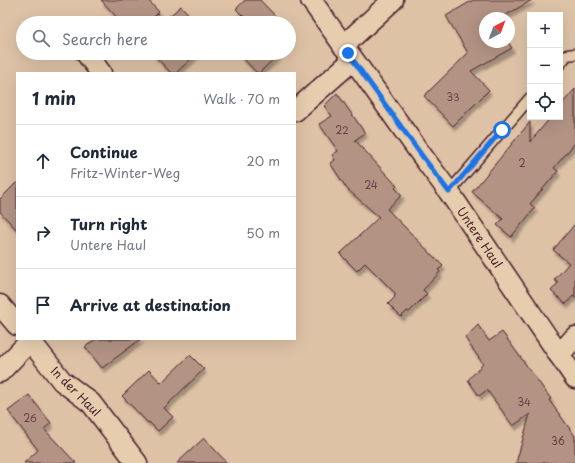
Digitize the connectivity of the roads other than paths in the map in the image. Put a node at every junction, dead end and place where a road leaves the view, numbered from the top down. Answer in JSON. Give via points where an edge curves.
{"nodes":[{"id":1,"x":311,"y":0,"type":"edge"},
{"id":2,"x":393,"y":0,"type":"edge"},
{"id":3,"x":348,"y":53,"type":"junction"},
{"id":4,"x":575,"y":54,"type":"edge"},
{"id":5,"x":91,"y":60,"type":"edge"},
{"id":6,"x":563,"y":61,"type":"edge"},
{"id":7,"x":100,"y":72,"type":"edge"},
{"id":8,"x":527,"y":101,"type":"edge"},
{"id":9,"x":296,"y":110,"type":"edge"},
{"id":10,"x":449,"y":192,"type":"junction"},
{"id":11,"x":0,"y":305,"type":"edge"},
{"id":12,"x":16,"y":323,"type":"edge"},
{"id":13,"x":575,"y":337,"type":"edge"},
{"id":14,"x":30,"y":340,"type":"edge"},
{"id":15,"x":559,"y":355,"type":"junction"},
{"id":16,"x":0,"y":372,"type":"edge"},
{"id":17,"x":575,"y":378,"type":"edge"},
{"id":18,"x":137,"y":463,"type":"edge"}],
"edges":[{"from":1,"to":3,"type":"street","name":"Untere Haul"},
{"from":2,"to":3,"type":"street"},
{"from":3,"to":9,"type":"street"},
{"from":3,"to":10,"type":"street","name":"Untere Haul"},
{"from":4,"to":6,"type":"lane","via":[[568,55]]},
{"from":5,"to":7,"type":"street"},
{"from":8,"to":10,"type":"lane"},
{"from":10,"to":15,"type":"street","name":"Untere Haul"},
{"from":11,"to":12,"type":"street"},
{"from":13,"to":15,"type":"street"},
{"from":14,"to":16,"type":"street"},
{"from":14,"to":18,"type":"street","name":"In der Haul","via":[[62,381],[91,403]]},
{"from":15,"to":17,"type":"street","name":"Untere Haul"}]}
